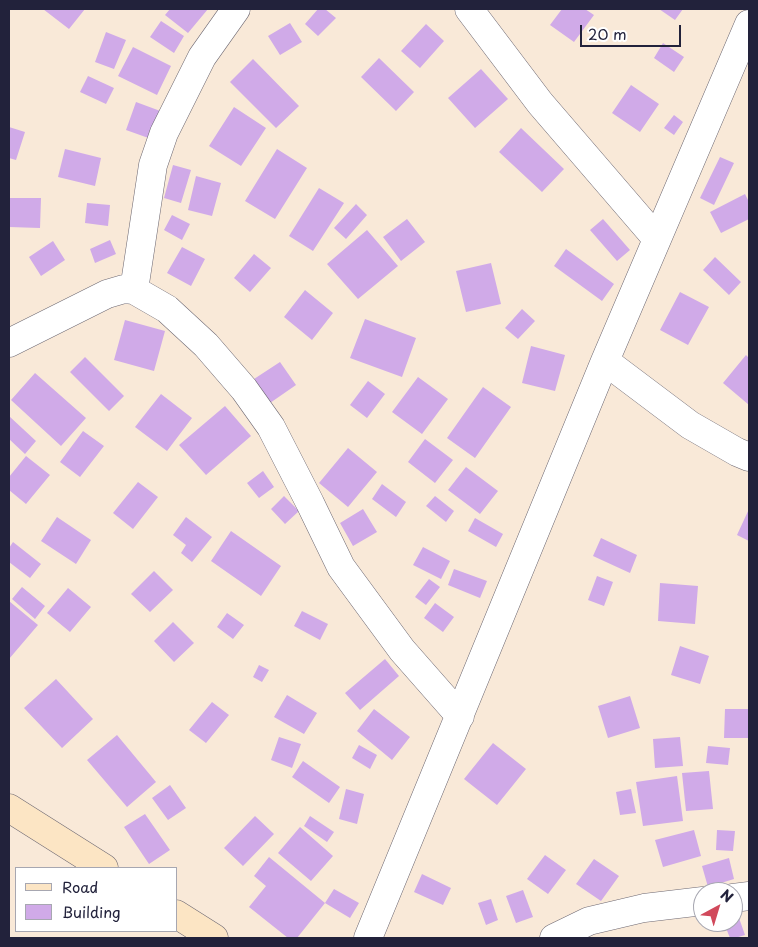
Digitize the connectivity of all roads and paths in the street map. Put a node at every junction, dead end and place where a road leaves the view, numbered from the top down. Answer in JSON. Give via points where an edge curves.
{"nodes":[{"id":1,"x":236,"y":9,"type":"edge"},
{"id":2,"x":469,"y":9,"type":"edge"},
{"id":3,"x":749,"y":24,"type":"edge"},
{"id":4,"x":657,"y":239,"type":"junction"},
{"id":5,"x":134,"y":290,"type":"junction"},
{"id":6,"x":9,"y":343,"type":"edge"},
{"id":7,"x":605,"y":361,"type":"junction"},
{"id":8,"x":749,"y":457,"type":"edge"},
{"id":9,"x":460,"y":716,"type":"junction"},
{"id":10,"x":9,"y":808,"type":"edge"},
{"id":11,"x":102,"y":867,"type":"edge"},
{"id":12,"x":693,"y":902,"type":"edge"},
{"id":13,"x":178,"y":915,"type":"edge"},
{"id":14,"x":214,"y":938,"type":"edge"},
{"id":15,"x":368,"y":938,"type":"edge"},
{"id":16,"x":554,"y":938,"type":"edge"}],
"edges":[{"from":1,"to":5,"type":"street","via":[[202,58],[164,133],[153,165]]},
{"from":2,"to":4,"type":"street","via":[[540,103]]},
{"from":3,"to":4,"type":"street"},
{"from":4,"to":7,"type":"street"},
{"from":5,"to":6,"type":"street","via":[[107,294]]},
{"from":5,"to":9,"type":"street","via":[[166,309],[206,345],[244,389],[271,427],[341,567],[402,650]]},
{"from":7,"to":8,"type":"street","via":[[690,425]]},
{"from":7,"to":9,"type":"street"},
{"from":9,"to":15,"type":"street"},
{"from":10,"to":11,"type":"street"},
{"from":12,"to":16,"type":"street","via":[[644,908],[589,921]]},
{"from":13,"to":14,"type":"street"}]}
